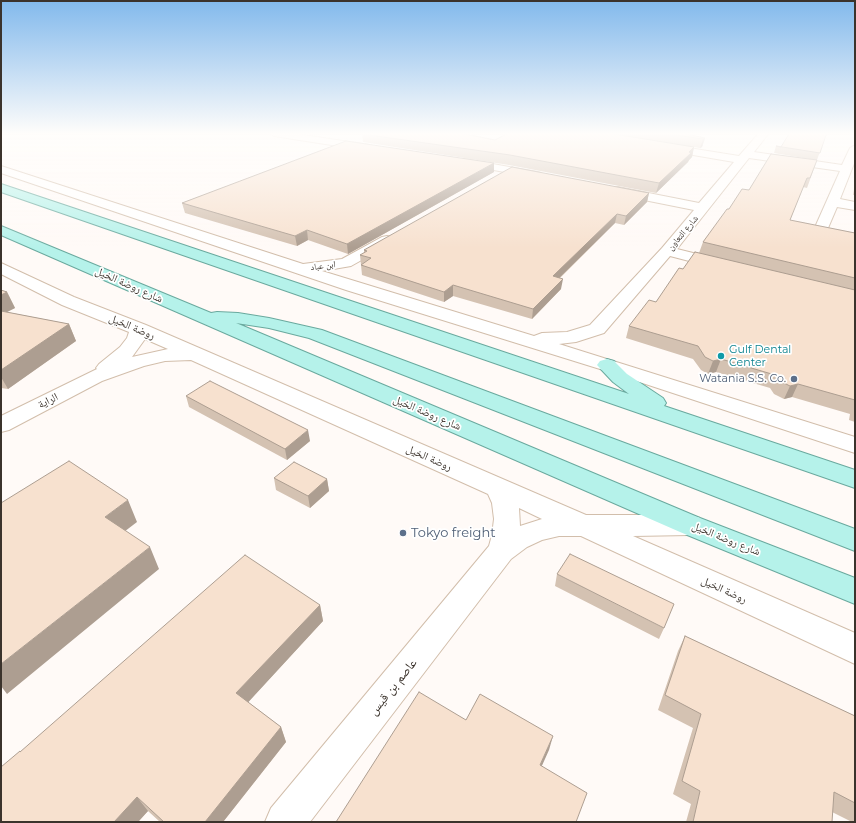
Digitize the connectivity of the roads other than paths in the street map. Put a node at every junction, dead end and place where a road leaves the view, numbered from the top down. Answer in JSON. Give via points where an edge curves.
{"nodes":[{"id":1,"x":8,"y":171,"type":"edge"},
{"id":2,"x":505,"y":171,"type":"edge"},
{"id":3,"x":521,"y":171,"type":"edge"},
{"id":4,"x":733,"y":171,"type":"edge"},
{"id":5,"x":845,"y":171,"type":"edge"},
{"id":6,"x":548,"y":177,"type":"edge"},
{"id":7,"x":489,"y":181,"type":"edge"},
{"id":8,"x":1,"y":188,"type":"edge"},
{"id":9,"x":610,"y":190,"type":"edge"},
{"id":10,"x":833,"y":202,"type":"junction"},
{"id":11,"x":855,"y":206,"type":"edge"},
{"id":12,"x":703,"y":208,"type":"junction"},
{"id":13,"x":823,"y":225,"type":"edge"},
{"id":14,"x":1,"y":230,"type":"edge"},
{"id":15,"x":400,"y":232,"type":"edge"},
{"id":16,"x":667,"y":251,"type":"junction"},
{"id":17,"x":346,"y":263,"type":"junction"},
{"id":18,"x":1,"y":268,"type":"edge"},
{"id":19,"x":735,"y":268,"type":"edge"},
{"id":20,"x":300,"y":269,"type":"junction"},
{"id":21,"x":352,"y":286,"type":"junction"},
{"id":22,"x":202,"y":317,"type":"junction"},
{"id":23,"x":139,"y":329,"type":"junction"},
{"id":24,"x":597,"y":329,"type":"junction"},
{"id":25,"x":521,"y":338,"type":"junction"},
{"id":26,"x":193,"y":354,"type":"junction"},
{"id":27,"x":607,"y":365,"type":"junction"},
{"id":28,"x":95,"y":377,"type":"junction"},
{"id":29,"x":680,"y":419,"type":"junction"},
{"id":30,"x":1,"y":426,"type":"edge"},
{"id":31,"x":855,"y":446,"type":"edge"},
{"id":32,"x":855,"y":479,"type":"edge"},
{"id":33,"x":499,"y":489,"type":"junction"},
{"id":34,"x":582,"y":524,"type":"junction"},
{"id":35,"x":690,"y":525,"type":"junction"},
{"id":36,"x":855,"y":540,"type":"edge"},
{"id":37,"x":501,"y":551,"type":"junction"},
{"id":38,"x":855,"y":591,"type":"edge"},
{"id":39,"x":855,"y":649,"type":"edge"},
{"id":40,"x":285,"y":822,"type":"edge"}],
"edges":[{"from":1,"to":20,"type":"street"},
{"from":2,"to":7,"type":"street"},
{"from":3,"to":6,"type":"street"},
{"from":4,"to":12,"type":"street","name":"شارع التعاون"},
{"from":5,"to":10,"type":"street"},
{"from":8,"to":29,"type":"main road"},
{"from":9,"to":12,"type":"street"},
{"from":10,"to":11,"type":"street"},
{"from":10,"to":13,"type":"street"},
{"from":12,"to":16,"type":"street","name":"شارع التعاون"},
{"from":14,"to":22,"type":"main road","name":"شارع روضة الخيل"},
{"from":15,"to":17,"type":"street","name":"ابن عباد"},
{"from":16,"to":19,"type":"street"},
{"from":16,"to":24,"type":"street","name":"شارع التعاون"},
{"from":17,"to":20,"type":"street","name":"ابن عباد"},
{"from":17,"to":21,"type":"street","name":"ابن عباد"},
{"from":18,"to":23,"type":"street","name":"روضة الخيل","via":[[68,301]]},
{"from":20,"to":21,"type":"street"},
{"from":21,"to":25,"type":"street"},
{"from":22,"to":35,"type":"main road","name":"شارع روضة الخيل"},
{"from":22,"to":36,"type":"main road","via":[[269,322],[315,334]]},
{"from":23,"to":26,"type":"street","name":"روضة الخيل"},
{"from":23,"to":28,"type":"street","name":"الراية","via":[[136,339],[127,351]]},
{"from":24,"to":25,"type":"street","name":"شارع التعاون","via":[[570,338]]},
{"from":24,"to":27,"type":"street","via":[[595,343],[599,356]]},
{"from":25,"to":27,"type":"street"},
{"from":26,"to":28,"type":"street","name":"الراية","via":[[165,355],[138,361]]},
{"from":26,"to":33,"type":"street","name":"روضة الخيل"},
{"from":27,"to":29,"type":"main road","via":[[640,393]]},
{"from":27,"to":31,"type":"street"},
{"from":28,"to":30,"type":"street","name":"الراية"},
{"from":29,"to":32,"type":"main road"},
{"from":33,"to":34,"type":"street","name":"روضة الخيل"},
{"from":33,"to":37,"type":"street","name":"عاصم بن قيس","via":[[505,503],[507,519]]},
{"from":34,"to":35,"type":"street","name":"عاصم بن قيس"},
{"from":34,"to":37,"type":"street","name":"عاصم بن قيس","via":[[537,530],[517,539]]},
{"from":34,"to":39,"type":"street","name":"روضة الخيل"},
{"from":35,"to":38,"type":"main road","name":"شارع روضة الخيل"},
{"from":37,"to":40,"type":"street","name":"عاصم بن قيس"}]}
